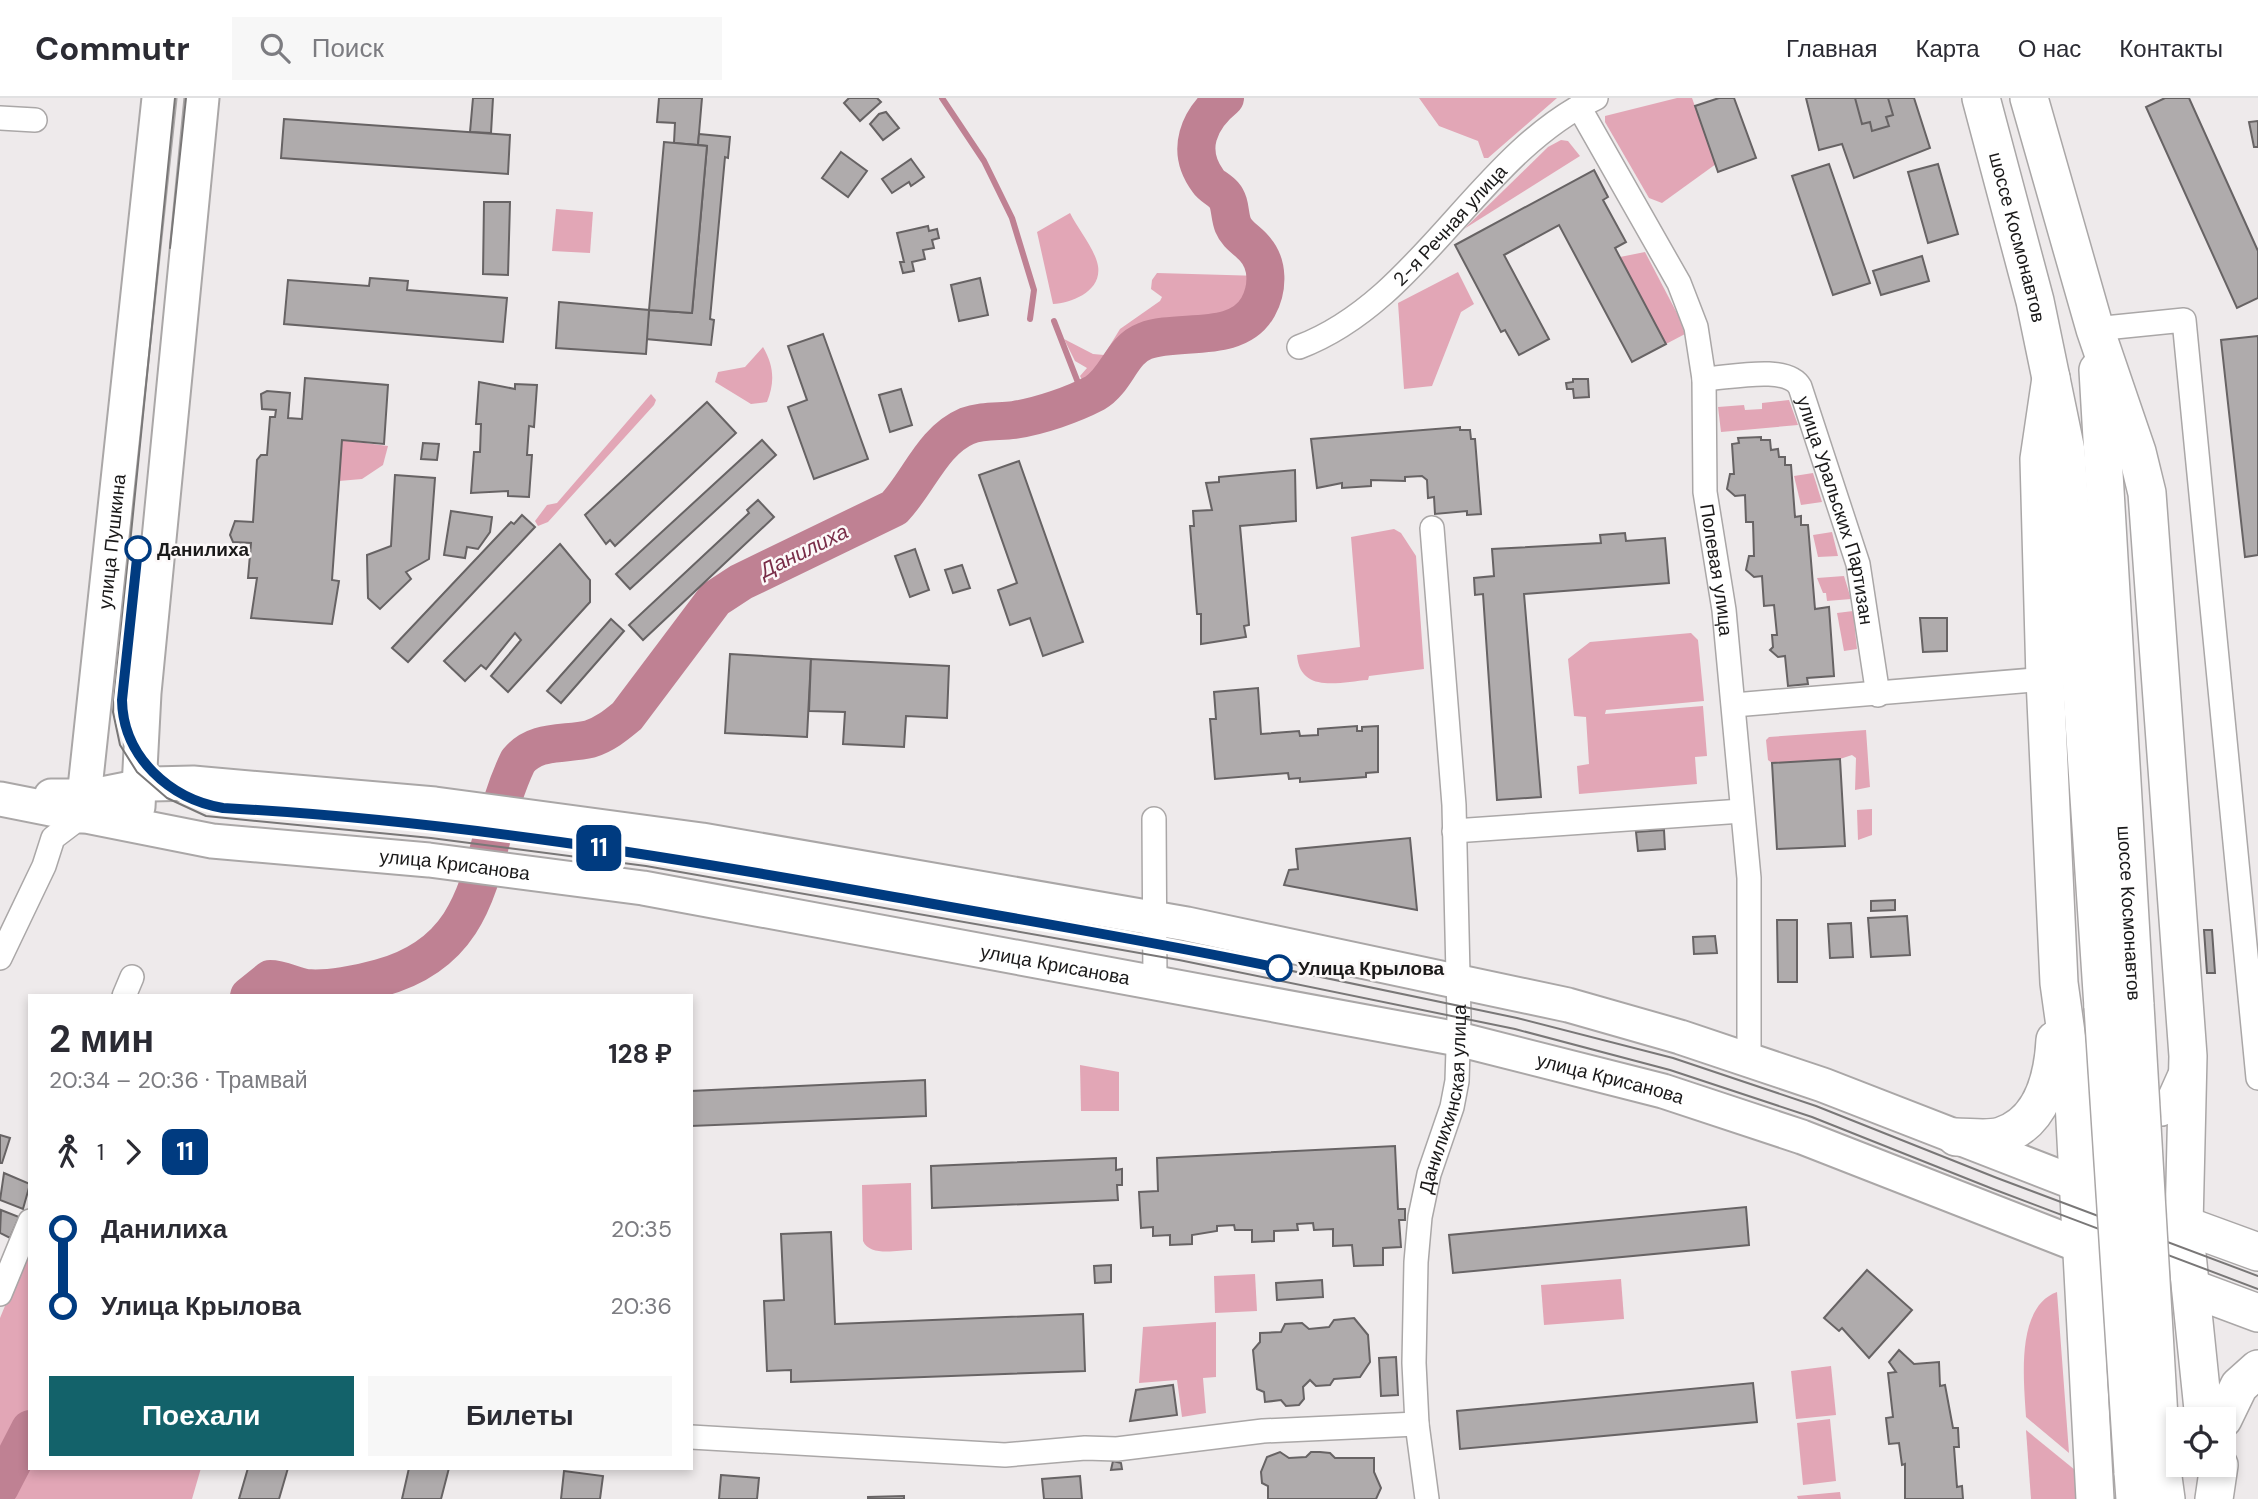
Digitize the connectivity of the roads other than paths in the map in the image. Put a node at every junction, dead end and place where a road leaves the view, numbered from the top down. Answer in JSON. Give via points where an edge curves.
{"nodes":[{"id":1,"x":159,"y":98,"type":"edge"},
{"id":2,"x":202,"y":98,"type":"edge"},
{"id":3,"x":1981,"y":98,"type":"edge"},
{"id":4,"x":2029,"y":98,"type":"edge"},
{"id":5,"x":1588,"y":103,"type":"edge"},
{"id":6,"x":0,"y":118,"type":"edge"},
{"id":7,"x":35,"y":120,"type":"dead end"},
{"id":8,"x":2095,"y":329,"type":"junction"},
{"id":9,"x":1298,"y":347,"type":"dead end"},
{"id":10,"x":2050,"y":377,"type":"junction"},
{"id":11,"x":1704,"y":379,"type":"junction"},
{"id":12,"x":1432,"y":528,"type":"dead end"},
{"id":13,"x":2045,"y":679,"type":"junction"},
{"id":14,"x":1878,"y":695,"type":"junction"},
{"id":15,"x":1734,"y":705,"type":"junction"},
{"id":16,"x":140,"y":787,"type":"junction"},
{"id":17,"x":0,"y":798,"type":"edge"},
{"id":18,"x":83,"y":806,"type":"junction"},
{"id":19,"x":1742,"y":811,"type":"junction"},
{"id":20,"x":1154,"y":819,"type":"dead end"},
{"id":21,"x":136,"y":827,"type":"junction"},
{"id":22,"x":1454,"y":831,"type":"junction"},
{"id":23,"x":1154,"y":919,"type":"junction"},
{"id":24,"x":0,"y":958,"type":"edge"},
{"id":25,"x":1155,"y":983,"type":"junction"},
{"id":26,"x":1459,"y":983,"type":"junction"},
{"id":27,"x":2059,"y":983,"type":"junction"},
{"id":28,"x":2119,"y":1006,"type":"junction"},
{"id":29,"x":1458,"y":1039,"type":"junction"},
{"id":30,"x":2188,"y":1056,"type":"junction"},
{"id":31,"x":1749,"y":1060,"type":"junction"},
{"id":32,"x":2258,"y":1077,"type":"edge"},
{"id":33,"x":2073,"y":1083,"type":"junction"},
{"id":34,"x":2162,"y":1114,"type":"dead end"},
{"id":35,"x":2092,"y":1125,"type":"dead end"},
{"id":36,"x":1956,"y":1137,"type":"junction"},
{"id":37,"x":2080,"y":1185,"type":"junction"},
{"id":38,"x":2184,"y":1225,"type":"junction"},
{"id":39,"x":28,"y":1226,"type":"edge"},
{"id":40,"x":2084,"y":1247,"type":"junction"},
{"id":41,"x":2258,"y":1252,"type":"edge"},
{"id":42,"x":2192,"y":1288,"type":"junction"},
{"id":43,"x":0,"y":1294,"type":"edge"},
{"id":44,"x":2258,"y":1313,"type":"edge"},
{"id":45,"x":2107,"y":1353,"type":"dead end"},
{"id":46,"x":2181,"y":1353,"type":"dead end"},
{"id":47,"x":2258,"y":1369,"type":"edge"},
{"id":48,"x":2201,"y":1407,"type":"edge"},
{"id":49,"x":2203,"y":1407,"type":"edge"},
{"id":50,"x":2229,"y":1407,"type":"edge"},
{"id":51,"x":2090,"y":1419,"type":"junction"},
{"id":52,"x":1417,"y":1424,"type":"junction"},
{"id":53,"x":693,"y":1437,"type":"edge"},
{"id":54,"x":2209,"y":1477,"type":"edge"},
{"id":55,"x":2217,"y":1477,"type":"edge"},
{"id":56,"x":2149,"y":1485,"type":"edge"},
{"id":57,"x":1427,"y":1499,"type":"edge"},
{"id":58,"x":2095,"y":1499,"type":"edge"},
{"id":59,"x":2212,"y":1499,"type":"edge"}],
"edges":[{"from":1,"to":18,"type":"main road","name":"улица Пушкина"},
{"from":2,"to":16,"type":"main road","via":[[144,693]]},
{"from":3,"to":10,"type":"main road","name":"шоссе Космонавтов","via":[[2013,209]]},
{"from":4,"to":8,"type":"main road","name":"шоссе Космонавтов"},
{"from":5,"to":9,"type":"street","name":"2-я Речная улица","via":[[1509,164],[1373,301],[1321,337]]},
{"from":5,"to":11,"type":"street","name":"Полевая улица","via":[[1688,300]]},
{"from":6,"to":7,"type":"street"},
{"from":8,"to":28,"type":"main road","name":"шоссе Космонавтов"},
{"from":8,"to":30,"type":"main road","name":"шоссе Космонавтов","via":[[2124,407],[2147,493]]},
{"from":8,"to":32,"type":"street","via":[[2184,320]]},
{"from":10,"to":13,"type":"main road","name":"шоссе Космонавтов","via":[[2039,459]]},
{"from":10,"to":28,"type":"main road","name":"шоссе Космонавтов","via":[[2066,451]]},
{"from":11,"to":14,"type":"street","name":"улица Уральских Партизан","via":[[1787,374],[1800,387],[1857,564]]},
{"from":11,"to":15,"type":"street","name":"Полевая улица","via":[[1705,492]]},
{"from":12,"to":22,"type":"street","name":"Данилихинская улица"},
{"from":13,"to":14,"type":"street"},
{"from":13,"to":27,"type":"main road","name":"шоссе Космонавтов"},
{"from":14,"to":15,"type":"street"},
{"from":15,"to":19,"type":"street","name":"Полевая улица"},
{"from":16,"to":18,"type":"main road","name":"улица Крисанова"},
{"from":16,"to":21,"type":"main road"},
{"from":16,"to":23,"type":"main road","name":"улица Крисанова","via":[[193,783],[254,788],[435,804],[651,832]]},
{"from":17,"to":18,"type":"main road","name":"улица Крисанова"},
{"from":18,"to":21,"type":"main road","name":"улица Крисанова"},
{"from":18,"to":24,"type":"street","via":[[53,838]]},
{"from":19,"to":22,"type":"street"},
{"from":19,"to":31,"type":"street","name":"Полевая улица","via":[[1748,878]]},
{"from":20,"to":23,"type":"street"},
{"from":21,"to":25,"type":"main road","name":"улица Крисанова","via":[[250,845],[429,860],[643,888]]},
{"from":22,"to":26,"type":"street","name":"Данилихинская улица"},
{"from":23,"to":25,"type":"street"},
{"from":23,"to":26,"type":"main road","name":"улица Крисанова"},
{"from":25,"to":29,"type":"main road","name":"улица Крисанова"},
{"from":26,"to":29,"type":"street","name":"Данилихинская улица"},
{"from":26,"to":31,"type":"main road","name":"улица Крисанова","via":[[1568,1005]]},
{"from":27,"to":33,"type":"main road","name":"шоссе Космонавтов"},
{"from":27,"to":36,"type":"main road","via":[[2054,1066],[2039,1104],[2002,1136]]},
{"from":28,"to":56,"type":"main road","name":"шоссе Космонавтов","bridge":true},
{"from":29,"to":40,"type":"main road","name":"улица Крисанова","via":[[1663,1091],[1802,1137]]},
{"from":29,"to":52,"type":"street","name":"Данилихинская улица","via":[[1452,1107],[1420,1217],[1414,1363]]},
{"from":30,"to":34,"type":"street"},
{"from":30,"to":38,"type":"main road","name":"шоссе Космонавтов"},
{"from":31,"to":36,"type":"main road","name":"улица Крисанова"},
{"from":33,"to":35,"type":"street","via":[[2078,1107]]},
{"from":33,"to":37,"type":"main road","name":"шоссе Космонавтов"},
{"from":36,"to":37,"type":"main road","name":"улица Крисанова"},
{"from":37,"to":38,"type":"main road","name":"улица Крисанова"},
{"from":37,"to":40,"type":"main road","name":"шоссе Космонавтов"},
{"from":38,"to":41,"type":"main road"},
{"from":38,"to":42,"type":"main road","name":"шоссе Космонавтов"},
{"from":39,"to":43,"type":"street"},
{"from":40,"to":42,"type":"main road","name":"улица Крисанова"},
{"from":40,"to":51,"type":"main road","name":"шоссе Космонавтов"},
{"from":42,"to":44,"type":"main road"},
{"from":42,"to":49,"type":"main road","name":"шоссе Космонавтов"},
{"from":45,"to":51,"type":"street","via":[[2094,1376]]},
{"from":46,"to":48,"type":"street","via":[[2193,1372]]},
{"from":47,"to":50,"type":"main road","via":[[2239,1385]]},
{"from":51,"to":58,"type":"main road","name":"шоссе Космонавтов"},
{"from":52,"to":53,"type":"street","via":[[1263,1431],[1117,1449],[1005,1455]]},
{"from":52,"to":57,"type":"street","name":"Данилихинская улица"},
{"from":54,"to":59,"type":"main road"},
{"from":55,"to":59,"type":"main road"}]}
